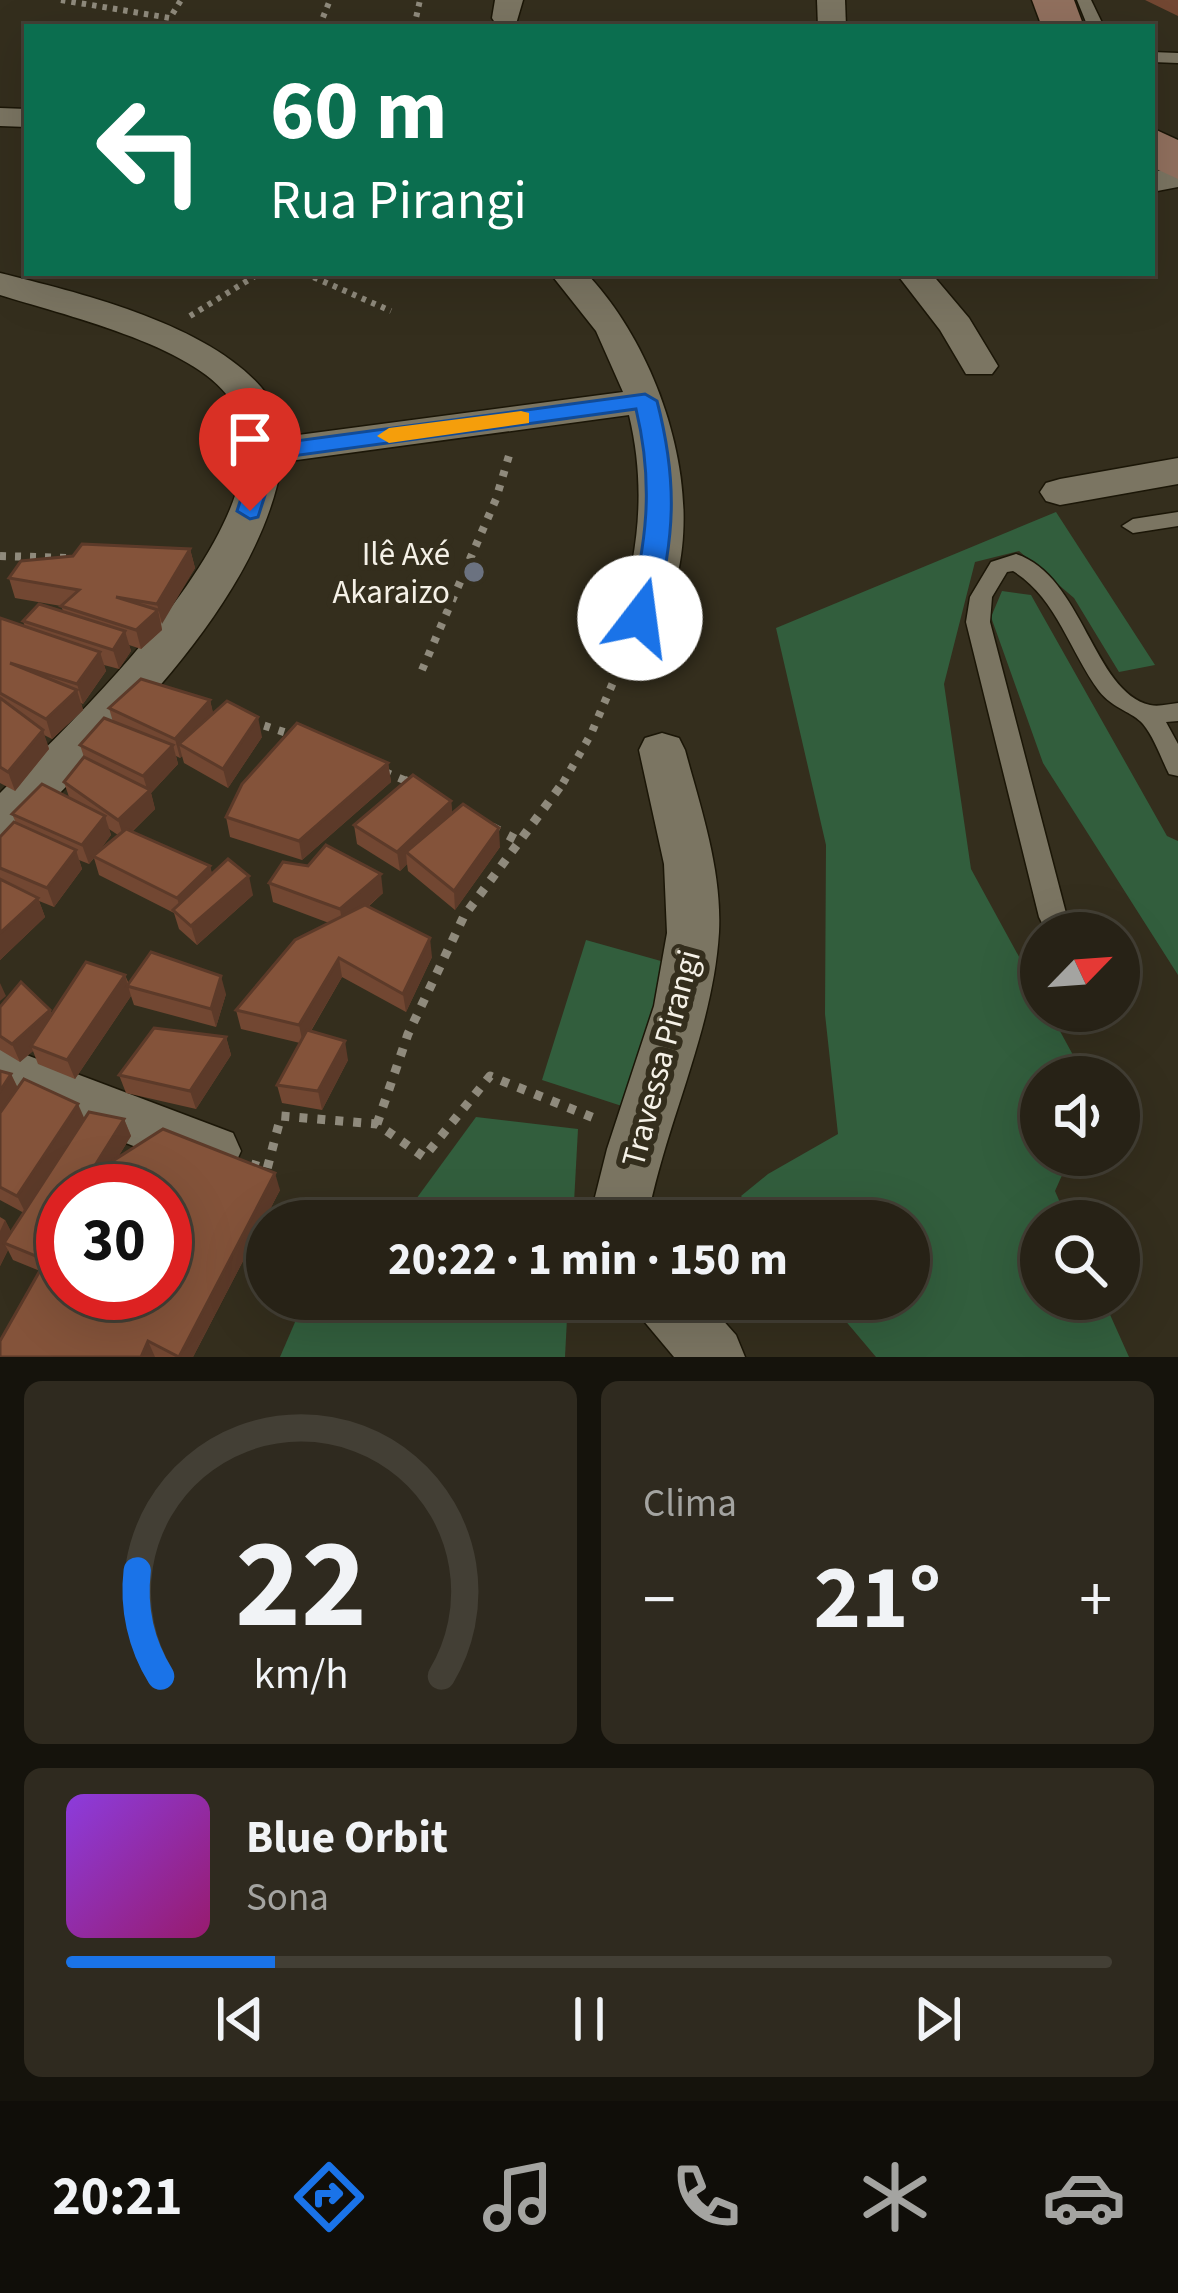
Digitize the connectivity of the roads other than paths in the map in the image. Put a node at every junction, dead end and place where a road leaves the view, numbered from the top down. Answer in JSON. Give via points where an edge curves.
{"nodes":[{"id":1,"x":1155,"y":145,"type":"edge"},
{"id":2,"x":1178,"y":165,"type":"edge"},
{"id":3,"x":569,"y":276,"type":"edge"},
{"id":4,"x":915,"y":276,"type":"edge"},
{"id":5,"x":0,"y":284,"type":"edge"},
{"id":6,"x":979,"y":366,"type":"dead end"},
{"id":7,"x":645,"y":401,"type":"junction"},
{"id":8,"x":266,"y":452,"type":"junction"},
{"id":9,"x":1178,"y":471,"type":"edge"},
{"id":10,"x":1060,"y":491,"type":"dead end"},
{"id":11,"x":1178,"y":519,"type":"edge"},
{"id":12,"x":1133,"y":526,"type":"dead end"},
{"id":13,"x":640,"y":618,"type":"road end"},
{"id":14,"x":1178,"y":712,"type":"edge"},
{"id":15,"x":1150,"y":715,"type":"junction"},
{"id":16,"x":662,"y":750,"type":"dead end"},
{"id":17,"x":1178,"y":767,"type":"edge"},
{"id":18,"x":0,"y":824,"type":"edge"},
{"id":19,"x":1052,"y":912,"type":"edge"},
{"id":20,"x":0,"y":1069,"type":"edge"},
{"id":21,"x":215,"y":1152,"type":"edge"},
{"id":22,"x":623,"y":1200,"type":"edge"},
{"id":23,"x":682,"y":1320,"type":"edge"},
{"id":24,"x":714,"y":1357,"type":"edge"}],
"edges":[{"from":1,"to":2,"type":"main road"},
{"from":3,"to":7,"type":"street","via":[[612,328]]},
{"from":4,"to":6,"type":"street"},
{"from":5,"to":8,"type":"street","via":[[208,361],[262,420]]},
{"from":7,"to":8,"type":"street"},
{"from":7,"to":13,"type":"street","via":[[660,495],[658,551]]},
{"from":8,"to":18,"type":"street","via":[[228,562],[188,622]]},
{"from":9,"to":10,"type":"street"},
{"from":11,"to":12,"type":"lane"},
{"from":14,"to":15,"type":"lane"},
{"from":15,"to":17,"type":"lane"},
{"from":15,"to":19,"type":"lane","via":[[1114,691],[1036,574],[1016,562],[999,567],[980,597],[978,622]]},
{"from":16,"to":22,"type":"street","name":"Travessa Pirangi","via":[[691,871],[693,933],[682,1000]]},
{"from":20,"to":21,"type":"street"},
{"from":23,"to":24,"type":"street"}]}
